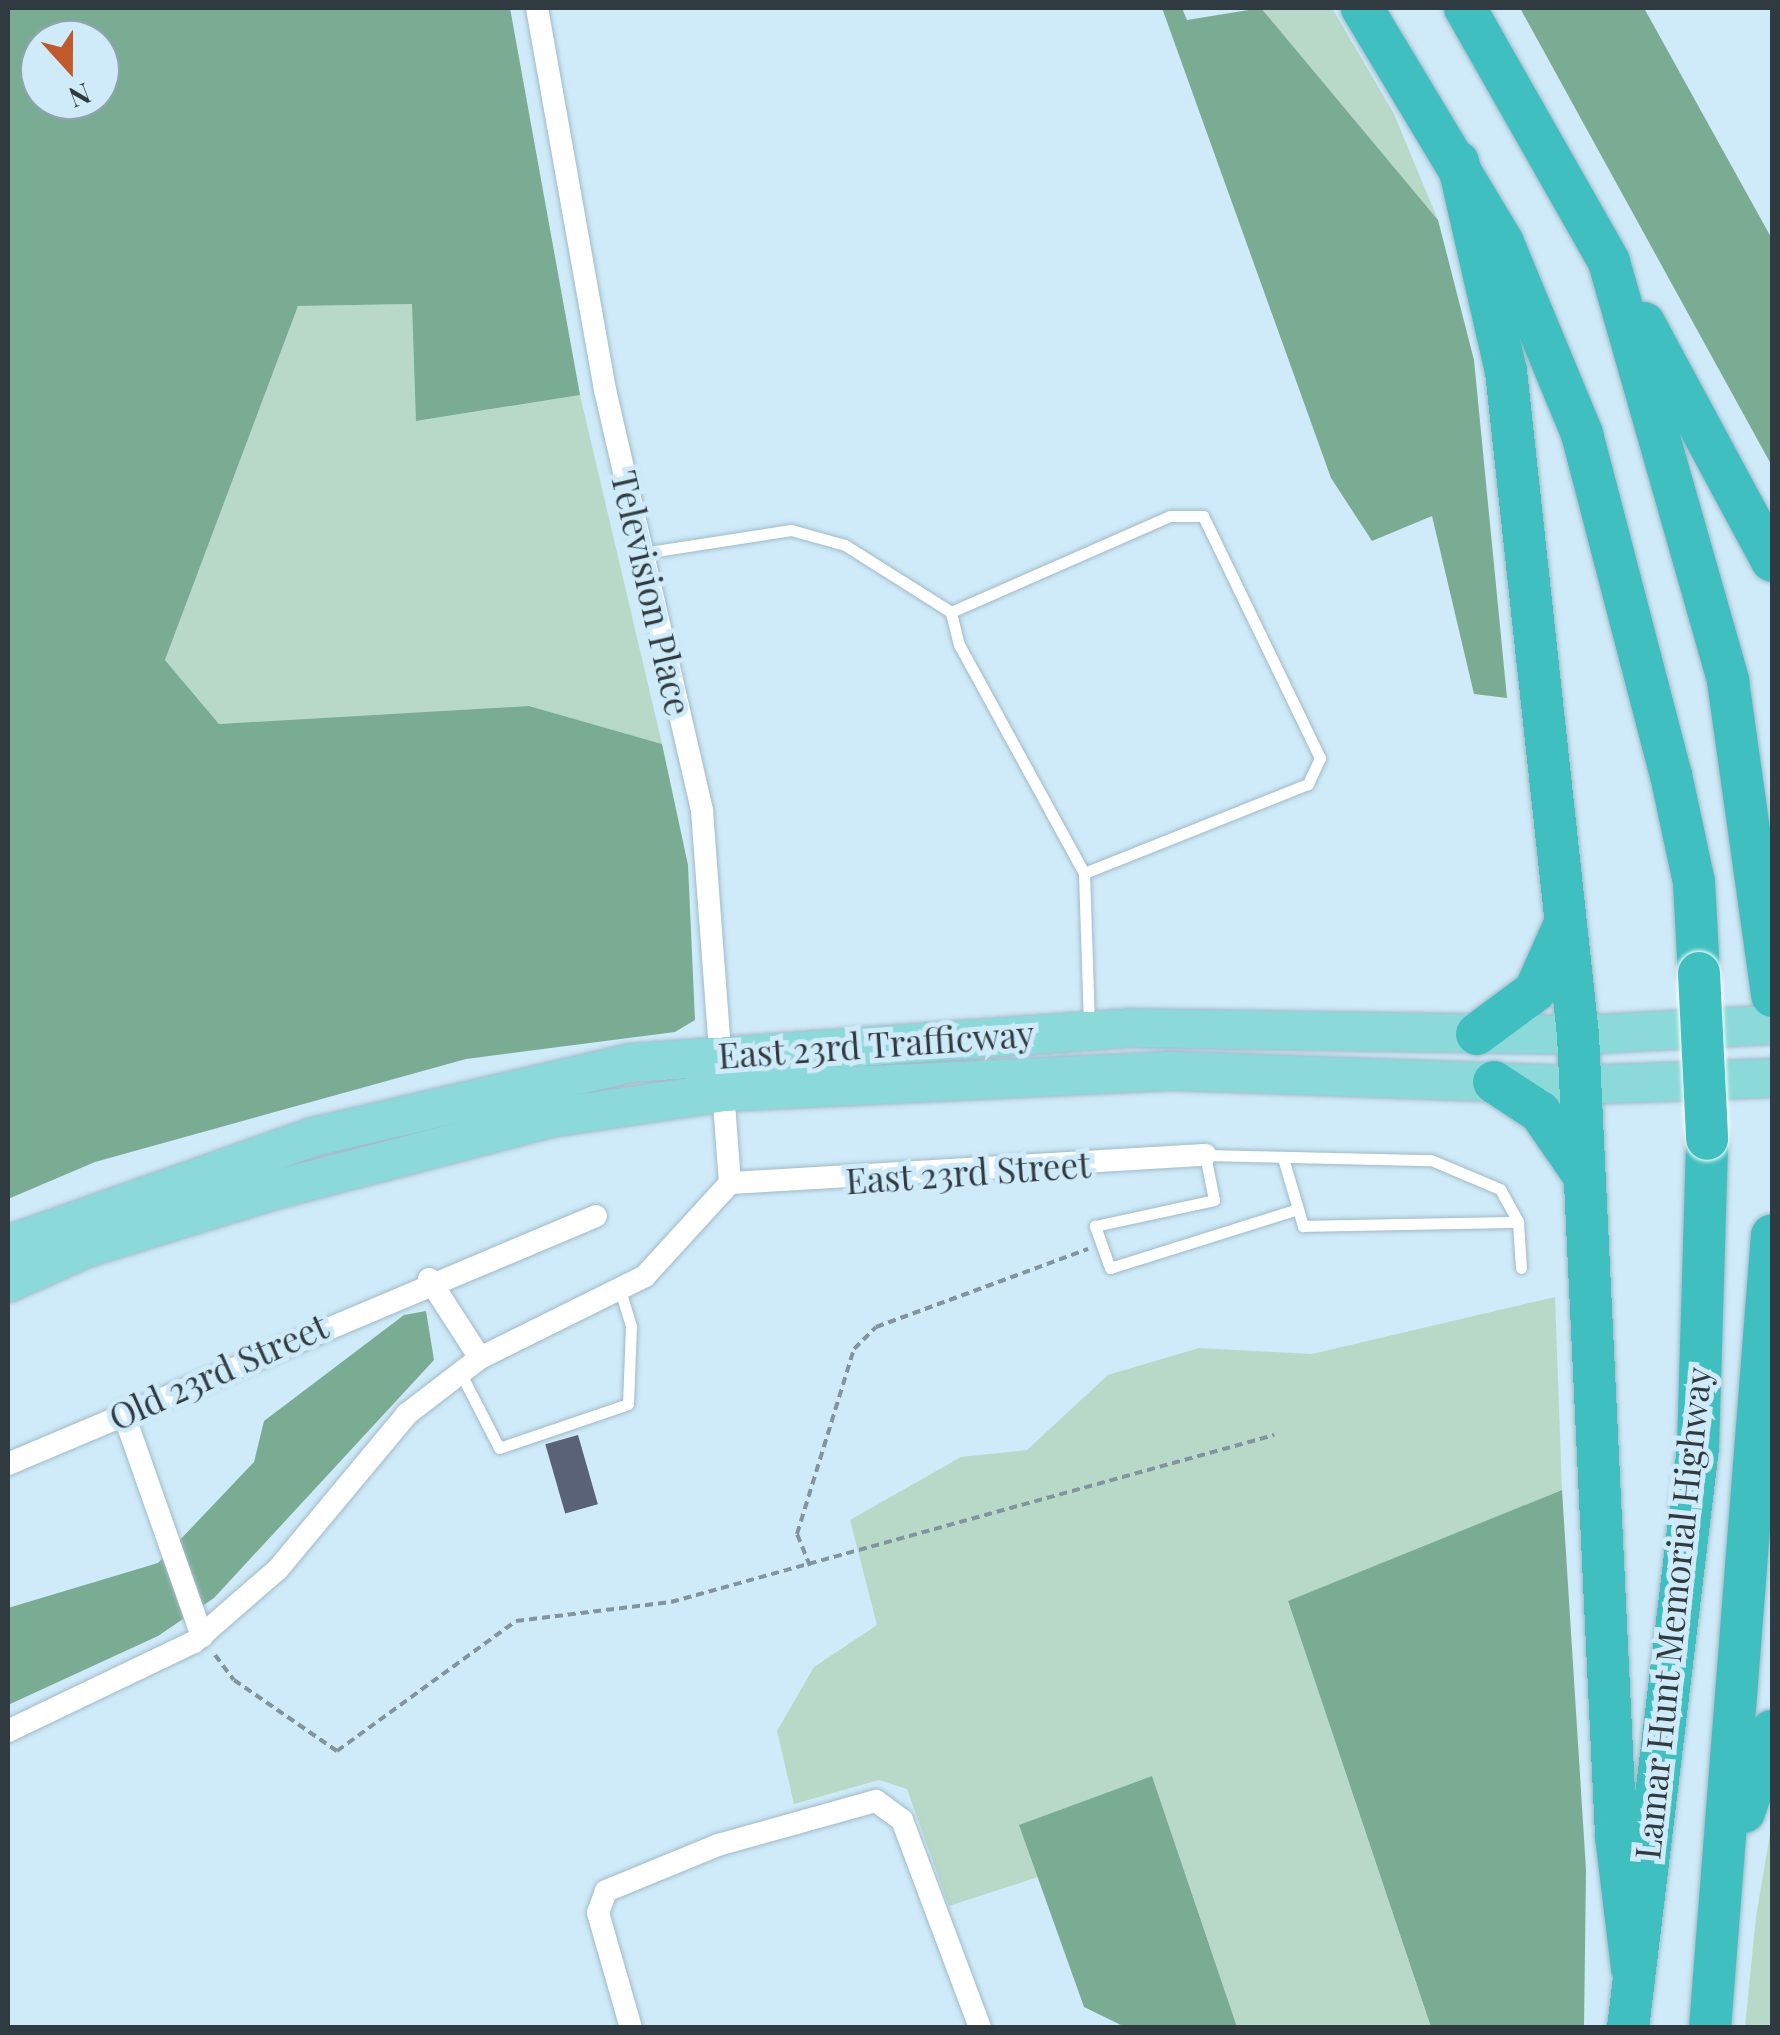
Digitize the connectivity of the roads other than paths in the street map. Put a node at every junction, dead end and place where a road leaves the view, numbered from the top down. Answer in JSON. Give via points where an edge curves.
{"nodes":[{"id":1,"x":537,"y":8,"type":"edge"},
{"id":2,"x":1362,"y":8,"type":"edge"},
{"id":3,"x":1466,"y":8,"type":"edge"},
{"id":4,"x":1458,"y":162,"type":"junction"},
{"id":5,"x":1609,"y":262,"type":"junction"},
{"id":6,"x":642,"y":553,"type":"junction"},
{"id":7,"x":1772,"y":561,"type":"edge"},
{"id":8,"x":951,"y":612,"type":"junction"},
{"id":9,"x":1084,"y":872,"type":"junction"},
{"id":10,"x":1562,"y":930,"type":"junction"},
{"id":11,"x":1771,"y":978,"type":"edge"},
{"id":12,"x":1772,"y":1025,"type":"edge"},
{"id":13,"x":1089,"y":1030,"type":"junction"},
{"id":14,"x":1477,"y":1034,"type":"junction"},
{"id":15,"x":1578,"y":1036,"type":"junction"},
{"id":16,"x":719,"y":1053,"type":"junction"},
{"id":17,"x":1772,"y":1078,"type":"edge"},
{"id":18,"x":1494,"y":1082,"type":"junction"},
{"id":19,"x":1582,"y":1084,"type":"junction"},
{"id":20,"x":724,"y":1092,"type":"junction"},
{"id":21,"x":1206,"y":1155,"type":"junction"},
{"id":22,"x":1284,"y":1158,"type":"junction"},
{"id":23,"x":1586,"y":1178,"type":"junction"},
{"id":24,"x":730,"y":1183,"type":"junction"},
{"id":25,"x":1298,"y":1209,"type":"junction"},
{"id":26,"x":596,"y":1216,"type":"dead end"},
{"id":27,"x":1518,"y":1222,"type":"junction"},
{"id":28,"x":1772,"y":1235,"type":"edge"},
{"id":29,"x":8,"y":1244,"type":"edge"},
{"id":30,"x":1521,"y":1268,"type":"dead end"},
{"id":31,"x":430,"y":1279,"type":"junction"},
{"id":32,"x":8,"y":1284,"type":"edge"},
{"id":33,"x":620,"y":1289,"type":"junction"},
{"id":34,"x":480,"y":1358,"type":"junction"},
{"id":35,"x":460,"y":1372,"type":"junction"},
{"id":36,"x":123,"y":1412,"type":"junction"},
{"id":37,"x":8,"y":1464,"type":"edge"},
{"id":38,"x":202,"y":1636,"type":"junction"},
{"id":39,"x":8,"y":1731,"type":"edge"},
{"id":40,"x":1772,"y":1731,"type":"edge"},
{"id":41,"x":1725,"y":1864,"type":"junction"},
{"id":42,"x":1632,"y":1968,"type":"junction"},
{"id":43,"x":631,"y":2028,"type":"edge"},
{"id":44,"x":980,"y":2028,"type":"edge"},
{"id":45,"x":1628,"y":2028,"type":"edge"},
{"id":46,"x":1710,"y":2028,"type":"edge"}],
"edges":[{"from":1,"to":6,"type":"street","name":"Television Place"},
{"from":2,"to":4,"type":"highway","name":"Lamar Hunt Memorial Highway"},
{"from":3,"to":5,"type":"highway"},
{"from":4,"to":10,"type":"highway","via":[[1506,371]]},
{"from":4,"to":42,"type":"highway","name":"Lamar Hunt Memorial Highway","bridge":true,"via":[[1503,243],[1587,452],[1678,811],[1699,973],[1707,1140],[1698,1448]]},
{"from":5,"to":7,"type":"highway"},
{"from":5,"to":11,"type":"highway","via":[[1728,681]]},
{"from":6,"to":8,"type":"lane","via":[[792,530],[845,545]]},
{"from":6,"to":16,"type":"street","name":"Television Place","via":[[702,810]]},
{"from":8,"to":9,"type":"lane","via":[[958,645]]},
{"from":8,"to":9,"type":"lane","via":[[1170,516],[1202,516],[1320,758],[1308,784]]},
{"from":9,"to":13,"type":"lane"},
{"from":10,"to":14,"type":"highway","via":[[1535,991]]},
{"from":10,"to":15,"type":"highway"},
{"from":12,"to":15,"type":"main road","name":"East 23rd Trafficway"},
{"from":13,"to":14,"type":"main road","name":"East 23rd Trafficway"},
{"from":13,"to":16,"type":"main road","name":"East 23rd Trafficway"},
{"from":14,"to":15,"type":"main road","name":"East 23rd Trafficway"},
{"from":15,"to":19,"type":"highway"},
{"from":16,"to":20,"type":"street","name":"Television Place"},
{"from":16,"to":29,"type":"main road","name":"East 23rd Trafficway","via":[[448,1100],[120,1198]]},
{"from":17,"to":19,"type":"main road","name":"East 23rd Trafficway"},
{"from":18,"to":19,"type":"main road","name":"East 23rd Trafficway"},
{"from":18,"to":20,"type":"main road","name":"East 23rd Trafficway","via":[[1175,1071]]},
{"from":18,"to":23,"type":"highway","via":[[1540,1112]]},
{"from":19,"to":23,"type":"highway"},
{"from":20,"to":24,"type":"street","name":"Television Place"},
{"from":20,"to":32,"type":"main road","name":"East 23rd Trafficway","via":[[550,1118],[278,1189],[86,1248]]},
{"from":21,"to":22,"type":"lane"},
{"from":21,"to":24,"type":"street","name":"East 23rd Street"},
{"from":21,"to":25,"type":"lane","via":[[1214,1200],[1095,1226],[1110,1268]]},
{"from":22,"to":25,"type":"lane"},
{"from":22,"to":27,"type":"lane","via":[[1431,1160],[1500,1188]]},
{"from":23,"to":42,"type":"highway","via":[[1616,1836]]},
{"from":24,"to":33,"type":"street","via":[[678,1249]]},
{"from":25,"to":27,"type":"lane","via":[[1303,1226]]},
{"from":26,"to":31,"type":"street"},
{"from":27,"to":30,"type":"lane"},
{"from":28,"to":41,"type":"highway","name":"Lamar Hunt Memorial Highway"},
{"from":31,"to":34,"type":"street"},
{"from":31,"to":36,"type":"street","name":"Old 23rd Street"},
{"from":33,"to":34,"type":"street"},
{"from":33,"to":35,"type":"lane","via":[[631,1326],[628,1404],[499,1448]]},
{"from":34,"to":35,"type":"street"},
{"from":35,"to":38,"type":"street","via":[[407,1414],[278,1570]]},
{"from":36,"to":37,"type":"street","name":"Old 23rd Street"},
{"from":36,"to":38,"type":"street"},
{"from":38,"to":39,"type":"street"},
{"from":40,"to":41,"type":"highway"},
{"from":41,"to":46,"type":"highway","name":"Lamar Hunt Memorial Highway"},
{"from":42,"to":45,"type":"highway","name":"Lamar Hunt Memorial Highway"},
{"from":43,"to":44,"type":"street","via":[[600,1898],[718,1844],[876,1801],[892,1806]]}]}
